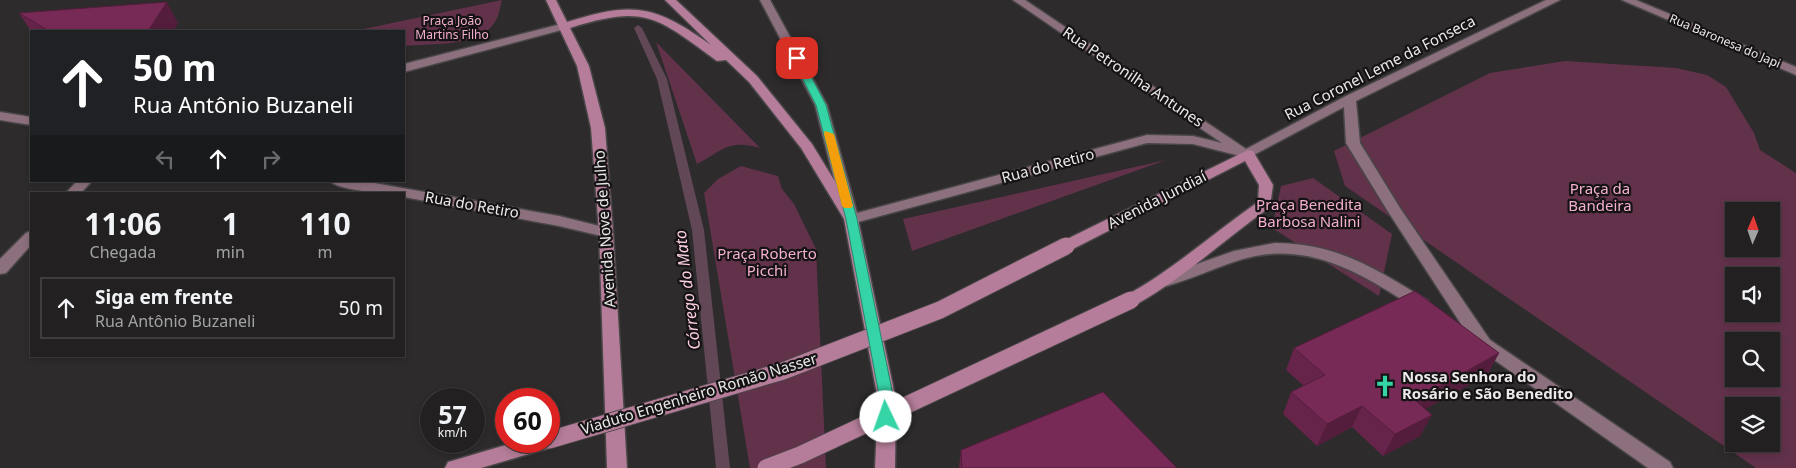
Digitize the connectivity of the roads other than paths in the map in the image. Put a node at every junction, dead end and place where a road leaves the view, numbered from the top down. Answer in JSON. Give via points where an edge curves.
{"nodes":[{"id":1,"x":551,"y":0,"type":"edge"},
{"id":2,"x":670,"y":0,"type":"edge"},
{"id":3,"x":765,"y":0,"type":"edge"},
{"id":4,"x":1018,"y":0,"type":"edge"},
{"id":5,"x":1555,"y":0,"type":"edge"},
{"id":6,"x":1627,"y":0,"type":"edge"},
{"id":7,"x":565,"y":26,"type":"junction"},
{"id":8,"x":405,"y":68,"type":"edge"},
{"id":9,"x":1796,"y":71,"type":"edge"},
{"id":10,"x":753,"y":79,"type":"junction"},
{"id":11,"x":1350,"y":99,"type":"junction"},
{"id":12,"x":0,"y":116,"type":"edge"},
{"id":13,"x":30,"y":121,"type":"edge"},
{"id":14,"x":1248,"y":154,"type":"junction"},
{"id":15,"x":83,"y":182,"type":"edge"},
{"id":16,"x":343,"y":182,"type":"edge"},
{"id":17,"x":74,"y":192,"type":"edge"},
{"id":18,"x":398,"y":192,"type":"edge"},
{"id":19,"x":405,"y":193,"type":"edge"},
{"id":20,"x":851,"y":219,"type":"junction"},
{"id":21,"x":606,"y":232,"type":"junction"},
{"id":22,"x":30,"y":237,"type":"edge"},
{"id":23,"x":1066,"y":246,"type":"joint"},
{"id":24,"x":0,"y":269,"type":"edge"},
{"id":25,"x":1163,"y":282,"type":"junction"},
{"id":26,"x":1485,"y":346,"type":"junction"},
{"id":27,"x":560,"y":437,"type":"edge"},
{"id":28,"x":506,"y":453,"type":"edge"},
{"id":29,"x":455,"y":468,"type":"edge"},
{"id":30,"x":617,"y":468,"type":"edge"},
{"id":31,"x":766,"y":468,"type":"edge"},
{"id":32,"x":885,"y":468,"type":"edge"},
{"id":33,"x":1663,"y":468,"type":"edge"}],
"edges":[{"from":1,"to":7,"type":"main road","name":"Avenida Nove de Julho"},
{"from":2,"to":10,"type":"main road"},
{"from":3,"to":20,"type":"street","via":[[821,105]]},
{"from":4,"to":14,"type":"street","name":"Rua Petronilha Antunes"},
{"from":5,"to":11,"type":"street","name":"Rua Coronel Leme da Fonseca"},
{"from":6,"to":9,"type":"street","name":"Rua Baronesa do Japi"},
{"from":7,"to":8,"type":"street"},
{"from":7,"to":10,"type":"main road","via":[[617,13],[659,17]]},
{"from":7,"to":21,"type":"main road","name":"Avenida Nove de Julho","via":[[583,66],[598,128]]},
{"from":10,"to":20,"type":"main road","via":[[807,147]]},
{"from":11,"to":14,"type":"street","name":"Rua Coronel Leme da Fonseca"},
{"from":11,"to":26,"type":"street","via":[[1353,142],[1394,210]]},
{"from":12,"to":13,"type":"street"},
{"from":14,"to":20,"type":"street","name":"Rua do Retiro","via":[[1193,140],[1146,139]]},
{"from":14,"to":23,"type":"main road","name":"Avenida Jundiaí"},
{"from":14,"to":25,"type":"main road","via":[[1266,185],[1264,204]]},
{"from":15,"to":17,"type":"street"},
{"from":16,"to":18,"type":"street","name":"Rua do Retiro"},
{"from":19,"to":21,"type":"street","name":"Rua do Retiro"},
{"from":20,"to":32,"type":"main road","via":[[887,400]]},
{"from":21,"to":30,"type":"main road","name":"Avenida Nove de Julho"},
{"from":22,"to":24,"type":"street"},
{"from":23,"to":27,"type":"main road","name":"Viaduto Engenheiro Romão Nasser","bridge":true,"via":[[940,310],[782,371]]},
{"from":25,"to":26,"type":"street","via":[[1250,252],[1303,248],[1333,255],[1366,269]]},
{"from":25,"to":31,"type":"main road","bridge":true,"via":[[800,456]]},
{"from":26,"to":33,"type":"street"},
{"from":28,"to":29,"type":"main road","name":"Viaduto Engenheiro Romão Nasser"}]}
